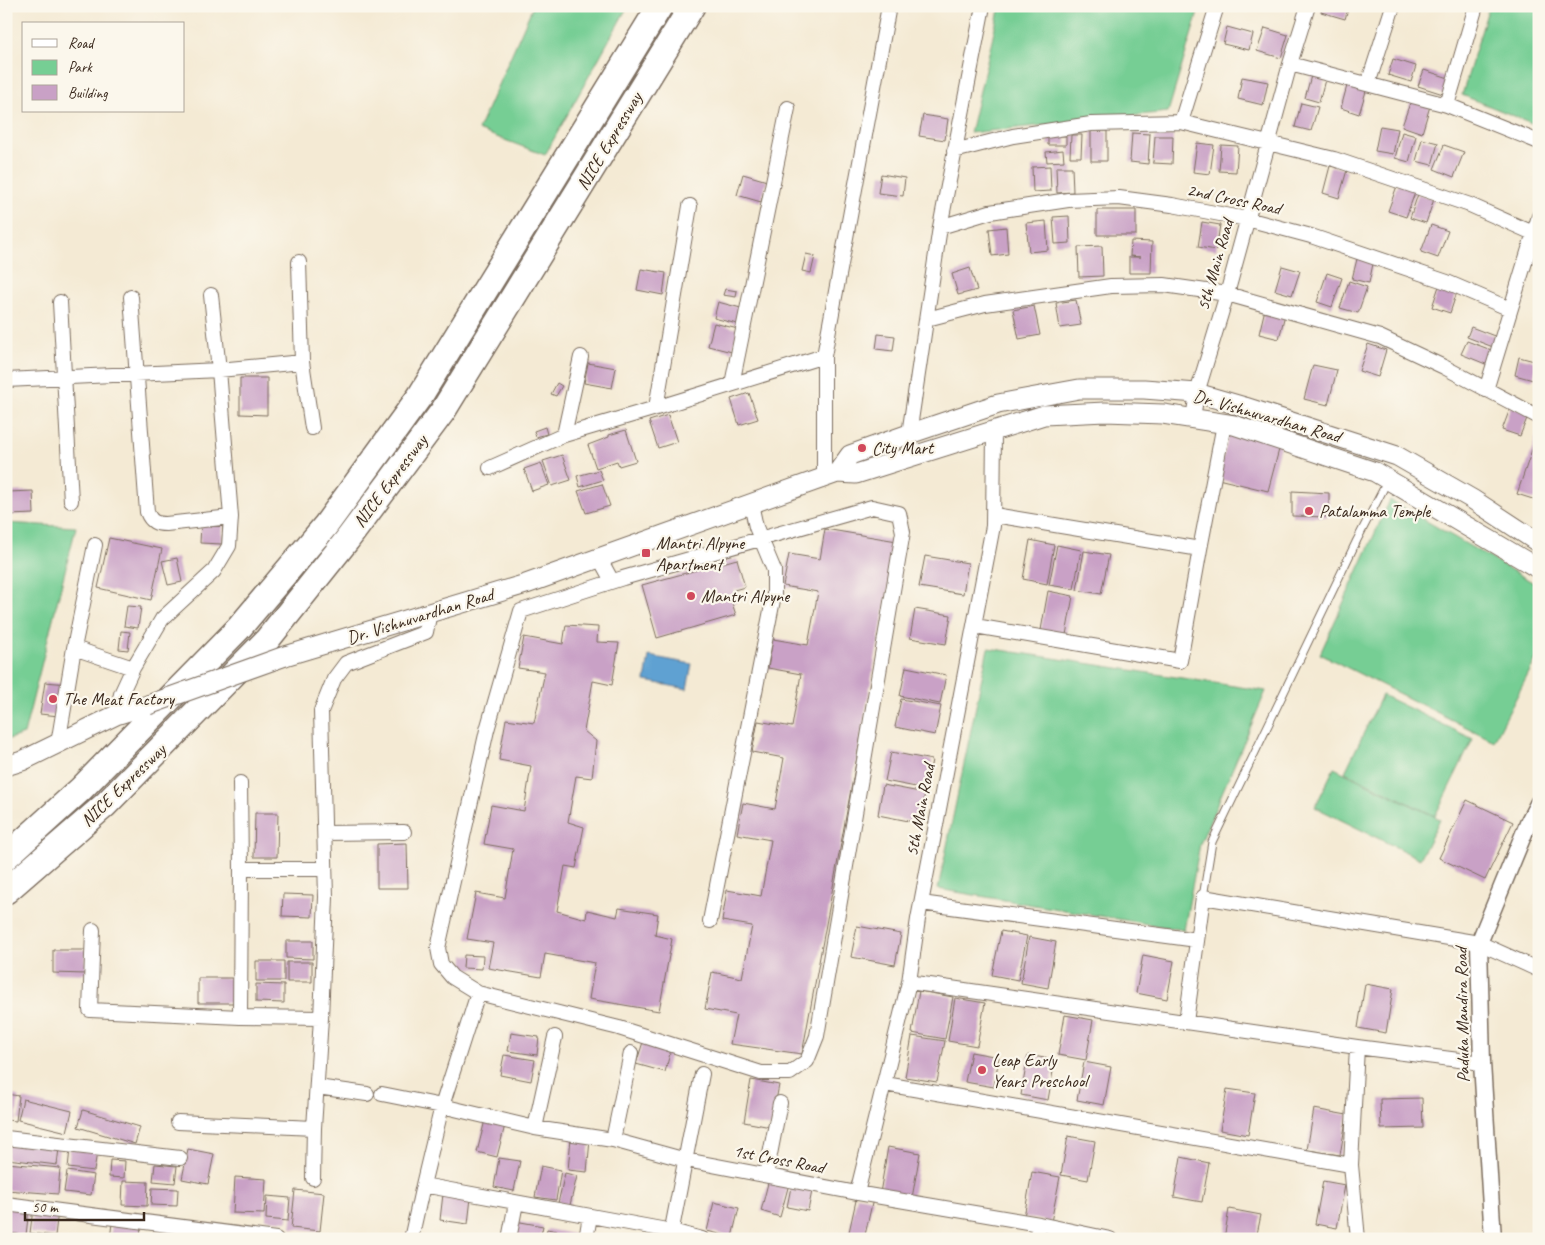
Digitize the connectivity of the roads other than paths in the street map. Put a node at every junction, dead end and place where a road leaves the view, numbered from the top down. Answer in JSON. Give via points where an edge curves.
{"nodes":[{"id":1,"x":660,"y":6,"type":"edge"},
{"id":2,"x":692,"y":6,"type":"edge"},
{"id":3,"x":889,"y":6,"type":"edge"},
{"id":4,"x":983,"y":6,"type":"edge"},
{"id":5,"x":1216,"y":6,"type":"edge"},
{"id":6,"x":1308,"y":6,"type":"edge"},
{"id":7,"x":1393,"y":6,"type":"edge"},
{"id":8,"x":1476,"y":6,"type":"edge"},
{"id":9,"x":1290,"y":64,"type":"junction"},
{"id":10,"x":1368,"y":84,"type":"junction"},
{"id":11,"x":1447,"y":105,"type":"junction"},
{"id":12,"x":788,"y":108,"type":"dead end"},
{"id":13,"x":1181,"y":122,"type":"junction"},
{"id":14,"x":1269,"y":142,"type":"junction"},
{"id":15,"x":1539,"y":142,"type":"edge"},
{"id":16,"x":954,"y":151,"type":"junction"},
{"id":17,"x":690,"y":206,"type":"dead end"},
{"id":18,"x":1539,"y":216,"type":"edge"},
{"id":19,"x":1247,"y":219,"type":"junction"},
{"id":20,"x":940,"y":227,"type":"junction"},
{"id":21,"x":1533,"y":233,"type":"junction"},
{"id":22,"x":298,"y":262,"type":"dead end"},
{"id":23,"x":1227,"y":294,"type":"junction"},
{"id":24,"x":211,"y":295,"type":"dead end"},
{"id":25,"x":131,"y":297,"type":"dead end"},
{"id":26,"x":60,"y":302,"type":"dead end"},
{"id":27,"x":1510,"y":309,"type":"junction"},
{"id":28,"x":927,"y":319,"type":"junction"},
{"id":29,"x":824,"y":356,"type":"junction"},
{"id":30,"x":581,"y":357,"type":"dead end"},
{"id":31,"x":302,"y":362,"type":"junction"},
{"id":32,"x":219,"y":370,"type":"junction"},
{"id":33,"x":136,"y":374,"type":"junction"},
{"id":34,"x":65,"y":377,"type":"junction"},
{"id":35,"x":6,"y":380,"type":"edge"},
{"id":36,"x":732,"y":384,"type":"junction"},
{"id":37,"x":1486,"y":390,"type":"junction"},
{"id":38,"x":1197,"y":393,"type":"junction"},
{"id":39,"x":656,"y":408,"type":"junction"},
{"id":40,"x":1539,"y":417,"type":"edge"},
{"id":41,"x":1193,"y":418,"type":"junction"},
{"id":42,"x":1224,"y":424,"type":"junction"},
{"id":43,"x":312,"y":428,"type":"dead end"},
{"id":44,"x":994,"y":431,"type":"junction"},
{"id":45,"x":909,"y":434,"type":"junction"},
{"id":46,"x":564,"y":435,"type":"junction"},
{"id":47,"x":490,"y":468,"type":"dead end"},
{"id":48,"x":830,"y":475,"type":"junction"},
{"id":49,"x":1388,"y":480,"type":"junction"},
{"id":50,"x":71,"y":501,"type":"dead end"},
{"id":51,"x":751,"y":504,"type":"junction"},
{"id":52,"x":994,"y":515,"type":"junction"},
{"id":53,"x":231,"y":517,"type":"junction"},
{"id":54,"x":760,"y":539,"type":"junction"},
{"id":55,"x":1539,"y":543,"type":"edge"},
{"id":56,"x":95,"y":546,"type":"dead end"},
{"id":57,"x":1200,"y":549,"type":"junction"},
{"id":58,"x":600,"y":559,"type":"junction"},
{"id":59,"x":1539,"y":569,"type":"edge"},
{"id":60,"x":612,"y":581,"type":"junction"},
{"id":61,"x":430,"y":612,"type":"junction"},
{"id":62,"x":974,"y":626,"type":"junction"},
{"id":63,"x":74,"y":648,"type":"junction"},
{"id":64,"x":133,"y":668,"type":"junction"},
{"id":65,"x":116,"y":715,"type":"junction"},
{"id":66,"x":58,"y":744,"type":"junction"},
{"id":67,"x":6,"y":766,"type":"edge"},
{"id":68,"x":240,"y":783,"type":"dead end"},
{"id":69,"x":1539,"y":802,"type":"edge"},
{"id":70,"x":1534,"y":823,"type":"edge"},
{"id":71,"x":404,"y":832,"type":"dead end"},
{"id":72,"x":324,"y":833,"type":"junction"},
{"id":73,"x":6,"y":857,"type":"edge"},
{"id":74,"x":241,"y":869,"type":"junction"},
{"id":75,"x":325,"y":869,"type":"junction"},
{"id":76,"x":6,"y":891,"type":"edge"},
{"id":77,"x":1203,"y":897,"type":"junction"},
{"id":78,"x":921,"y":903,"type":"junction"},
{"id":79,"x":710,"y":921,"type":"dead end"},
{"id":80,"x":92,"y":930,"type":"dead end"},
{"id":81,"x":1197,"y":940,"type":"junction"},
{"id":82,"x":1480,"y":943,"type":"junction"},
{"id":83,"x":1539,"y":970,"type":"edge"},
{"id":84,"x":909,"y":982,"type":"junction"},
{"id":85,"x":478,"y":993,"type":"junction"},
{"id":86,"x":240,"y":1018,"type":"junction"},
{"id":87,"x":322,"y":1018,"type":"junction"},
{"id":88,"x":1186,"y":1022,"type":"junction"},
{"id":89,"x":555,"y":1037,"type":"dead end"},
{"id":90,"x":1356,"y":1046,"type":"junction"},
{"id":91,"x":631,"y":1053,"type":"dead end"},
{"id":92,"x":1482,"y":1063,"type":"junction"},
{"id":93,"x":702,"y":1074,"type":"dead end"},
{"id":94,"x":884,"y":1084,"type":"junction"},
{"id":95,"x":317,"y":1087,"type":"junction"},
{"id":96,"x":367,"y":1094,"type":"dead end"},
{"id":97,"x":382,"y":1094,"type":"dead end"},
{"id":98,"x":780,"y":1104,"type":"dead end"},
{"id":99,"x":442,"y":1106,"type":"junction"},
{"id":100,"x":178,"y":1122,"type":"dead end"},
{"id":101,"x":314,"y":1128,"type":"junction"},
{"id":102,"x":535,"y":1128,"type":"junction"},
{"id":103,"x":6,"y":1138,"type":"edge"},
{"id":104,"x":613,"y":1140,"type":"junction"},
{"id":105,"x":180,"y":1158,"type":"dead end"},
{"id":106,"x":686,"y":1160,"type":"junction"},
{"id":107,"x":1351,"y":1165,"type":"junction"},
{"id":108,"x":766,"y":1175,"type":"junction"},
{"id":109,"x":313,"y":1178,"type":"dead end"},
{"id":110,"x":422,"y":1185,"type":"junction"},
{"id":111,"x":857,"y":1193,"type":"junction"},
{"id":112,"x":516,"y":1202,"type":"junction"},
{"id":113,"x":6,"y":1204,"type":"edge"},
{"id":114,"x":590,"y":1216,"type":"junction"},
{"id":115,"x":1039,"y":1224,"type":"junction"},
{"id":116,"x":224,"y":1235,"type":"edge"},
{"id":117,"x":671,"y":1235,"type":"edge"},
{"id":118,"x":276,"y":1239,"type":"edge"},
{"id":119,"x":411,"y":1239,"type":"edge"},
{"id":120,"x":509,"y":1239,"type":"edge"},
{"id":121,"x":586,"y":1239,"type":"edge"},
{"id":122,"x":702,"y":1239,"type":"edge"},
{"id":123,"x":1036,"y":1239,"type":"edge"},
{"id":124,"x":1110,"y":1239,"type":"edge"},
{"id":125,"x":1358,"y":1239,"type":"edge"},
{"id":126,"x":1493,"y":1239,"type":"edge"}],
"edges":[{"from":1,"to":73,"type":"highway","name":"NICE Expressway","via":[[420,396],[326,525],[239,628],[81,789]]},
{"from":2,"to":76,"type":"highway","name":"NICE Expressway","via":[[443,411],[347,540],[267,640],[105,805]]},
{"from":3,"to":29,"type":"street"},
{"from":4,"to":16,"type":"street"},
{"from":5,"to":13,"type":"street"},
{"from":6,"to":9,"type":"street","name":"5th Main Road"},
{"from":7,"to":10,"type":"street"},
{"from":8,"to":11,"type":"street"},
{"from":9,"to":10,"type":"street"},
{"from":9,"to":14,"type":"street","name":"5th Main Road"},
{"from":10,"to":11,"type":"street"},
{"from":11,"to":15,"type":"street"},
{"from":12,"to":36,"type":"street"},
{"from":13,"to":14,"type":"street"},
{"from":13,"to":16,"type":"street","via":[[1091,124],[1013,136]]},
{"from":14,"to":19,"type":"street","name":"5th Main Road"},
{"from":14,"to":21,"type":"street","via":[[1334,159],[1470,205]]},
{"from":16,"to":20,"type":"street"},
{"from":17,"to":39,"type":"street"},
{"from":18,"to":21,"type":"street"},
{"from":19,"to":20,"type":"street","name":"2nd Cross Road","via":[[1119,198],[1068,200],[990,212]]},
{"from":19,"to":23,"type":"street","name":"5th Main Road"},
{"from":19,"to":27,"type":"street","name":"2nd Cross Road","via":[[1311,236],[1430,276]]},
{"from":20,"to":28,"type":"street"},
{"from":21,"to":27,"type":"street"},
{"from":22,"to":31,"type":"street"},
{"from":23,"to":28,"type":"street","via":[[1164,285],[1111,286],[985,304]]},
{"from":23,"to":37,"type":"street","via":[[1380,337]]},
{"from":23,"to":38,"type":"street","name":"5th Main Road"},
{"from":24,"to":32,"type":"street"},
{"from":25,"to":33,"type":"street"},
{"from":26,"to":34,"type":"street"},
{"from":27,"to":37,"type":"street"},
{"from":28,"to":45,"type":"street"},
{"from":29,"to":36,"type":"street"},
{"from":29,"to":48,"type":"street"},
{"from":30,"to":46,"type":"street"},
{"from":31,"to":32,"type":"street"},
{"from":31,"to":43,"type":"street"},
{"from":32,"to":33,"type":"street"},
{"from":32,"to":53,"type":"street"},
{"from":33,"to":34,"type":"street"},
{"from":33,"to":53,"type":"street","via":[[146,512],[150,520],[166,524]]},
{"from":34,"to":35,"type":"street"},
{"from":34,"to":50,"type":"street"},
{"from":36,"to":39,"type":"street"},
{"from":37,"to":40,"type":"street"},
{"from":38,"to":41,"type":"street","name":"5th Main Road"},
{"from":38,"to":45,"type":"main road","name":"Dr. Vishnuvardhan Road","via":[[1144,389],[1079,390],[998,404]]},
{"from":38,"to":55,"type":"main road","name":"Dr. Vishnuvardhan Road","via":[[1397,456],[1472,498]]},
{"from":39,"to":46,"type":"street"},
{"from":41,"to":42,"type":"main road","name":"Dr. Vishnuvardhan Road"},
{"from":41,"to":44,"type":"main road","name":"Dr. Vishnuvardhan Road","via":[[1105,412],[1044,415]]},
{"from":42,"to":49,"type":"main road","name":"Dr. Vishnuvardhan Road","via":[[1375,472]]},
{"from":42,"to":57,"type":"street"},
{"from":44,"to":48,"type":"main road","name":"Dr. Vishnuvardhan Road","via":[[856,474]]},
{"from":44,"to":52,"type":"street","name":"5th Main Road"},
{"from":45,"to":48,"type":"main road","name":"Dr. Vishnuvardhan Road","via":[[850,455]]},
{"from":46,"to":47,"type":"street"},
{"from":48,"to":51,"type":"main road","name":"Dr. Vishnuvardhan Road"},
{"from":49,"to":59,"type":"main road","name":"Dr. Vishnuvardhan Road"},
{"from":49,"to":77,"type":"lane","via":[[1356,540],[1212,842]]},
{"from":51,"to":54,"type":"street"},
{"from":51,"to":58,"type":"main road","name":"Dr. Vishnuvardhan Road"},
{"from":52,"to":57,"type":"street"},
{"from":52,"to":62,"type":"street","name":"5th Main Road"},
{"from":53,"to":64,"type":"street","via":[[229,546],[214,571],[162,619]]},
{"from":54,"to":60,"type":"street"},
{"from":54,"to":79,"type":"street","via":[[774,570],[774,595]]},
{"from":54,"to":85,"type":"street","via":[[872,507],[899,513],[903,532],[817,1036],[807,1061],[790,1073],[761,1073],[618,1028]]},
{"from":56,"to":63,"type":"street"},
{"from":57,"to":62,"type":"street","via":[[1180,661]]},
{"from":58,"to":60,"type":"street"},
{"from":58,"to":61,"type":"main road","name":"Dr. Vishnuvardhan Road"},
{"from":60,"to":85,"type":"street","via":[[520,610],[487,730],[438,948],[441,964],[452,977]]},
{"from":61,"to":65,"type":"main road","name":"Dr. Vishnuvardhan Road","bridge":true,"via":[[286,656]]},
{"from":61,"to":72,"type":"street","via":[[426,632],[346,664],[334,680],[322,712]]},
{"from":62,"to":78,"type":"street","name":"5th Main Road"},
{"from":63,"to":64,"type":"street"},
{"from":63,"to":66,"type":"street"},
{"from":64,"to":65,"type":"street"},
{"from":65,"to":66,"type":"main road","name":"Dr. Vishnuvardhan Road"},
{"from":66,"to":67,"type":"main road","name":"Dr. Vishnuvardhan Road"},
{"from":68,"to":74,"type":"street"},
{"from":69,"to":70,"type":"street","name":"Paduka Mandira Road"},
{"from":70,"to":82,"type":"street","name":"Paduka Mandira Road"},
{"from":71,"to":72,"type":"street"},
{"from":72,"to":75,"type":"street"},
{"from":74,"to":75,"type":"street"},
{"from":74,"to":86,"type":"street"},
{"from":75,"to":87,"type":"street"},
{"from":77,"to":81,"type":"street"},
{"from":77,"to":82,"type":"street"},
{"from":78,"to":81,"type":"street"},
{"from":78,"to":84,"type":"street","name":"5th Main Road"},
{"from":80,"to":86,"type":"street","via":[[90,1010]]},
{"from":81,"to":88,"type":"street"},
{"from":82,"to":83,"type":"street"},
{"from":82,"to":92,"type":"street","name":"Paduka Mandira Road"},
{"from":84,"to":88,"type":"street"},
{"from":84,"to":94,"type":"street","name":"5th Main Road"},
{"from":85,"to":99,"type":"street"},
{"from":86,"to":87,"type":"street"},
{"from":87,"to":95,"type":"street"},
{"from":88,"to":90,"type":"street"},
{"from":89,"to":102,"type":"street"},
{"from":90,"to":92,"type":"street"},
{"from":90,"to":107,"type":"street"},
{"from":91,"to":104,"type":"street"},
{"from":92,"to":126,"type":"street","name":"Paduka Mandira Road"},
{"from":93,"to":106,"type":"street"},
{"from":94,"to":107,"type":"street"},
{"from":94,"to":111,"type":"street","name":"5th Main Road"},
{"from":95,"to":96,"type":"street"},
{"from":95,"to":101,"type":"street"},
{"from":97,"to":99,"type":"street","name":"1st Cross Road"},
{"from":98,"to":108,"type":"street"},
{"from":99,"to":102,"type":"street","name":"1st Cross Road"},
{"from":99,"to":110,"type":"street"},
{"from":100,"to":101,"type":"street"},
{"from":101,"to":109,"type":"street"},
{"from":102,"to":104,"type":"street","name":"1st Cross Road"},
{"from":103,"to":105,"type":"street"},
{"from":104,"to":106,"type":"street","name":"1st Cross Road"},
{"from":106,"to":108,"type":"street","name":"1st Cross Road"},
{"from":106,"to":117,"type":"street"},
{"from":107,"to":125,"type":"street"},
{"from":108,"to":111,"type":"street","name":"1st Cross Road"},
{"from":110,"to":112,"type":"street"},
{"from":110,"to":119,"type":"street"},
{"from":111,"to":115,"type":"street","name":"1st Cross Road"},
{"from":112,"to":114,"type":"street"},
{"from":112,"to":120,"type":"street"},
{"from":113,"to":116,"type":"street"},
{"from":114,"to":117,"type":"street"},
{"from":114,"to":121,"type":"street"},
{"from":115,"to":123,"type":"street"},
{"from":115,"to":124,"type":"street","name":"1st Cross Road"},
{"from":116,"to":118,"type":"street"},
{"from":117,"to":122,"type":"street"}]}
